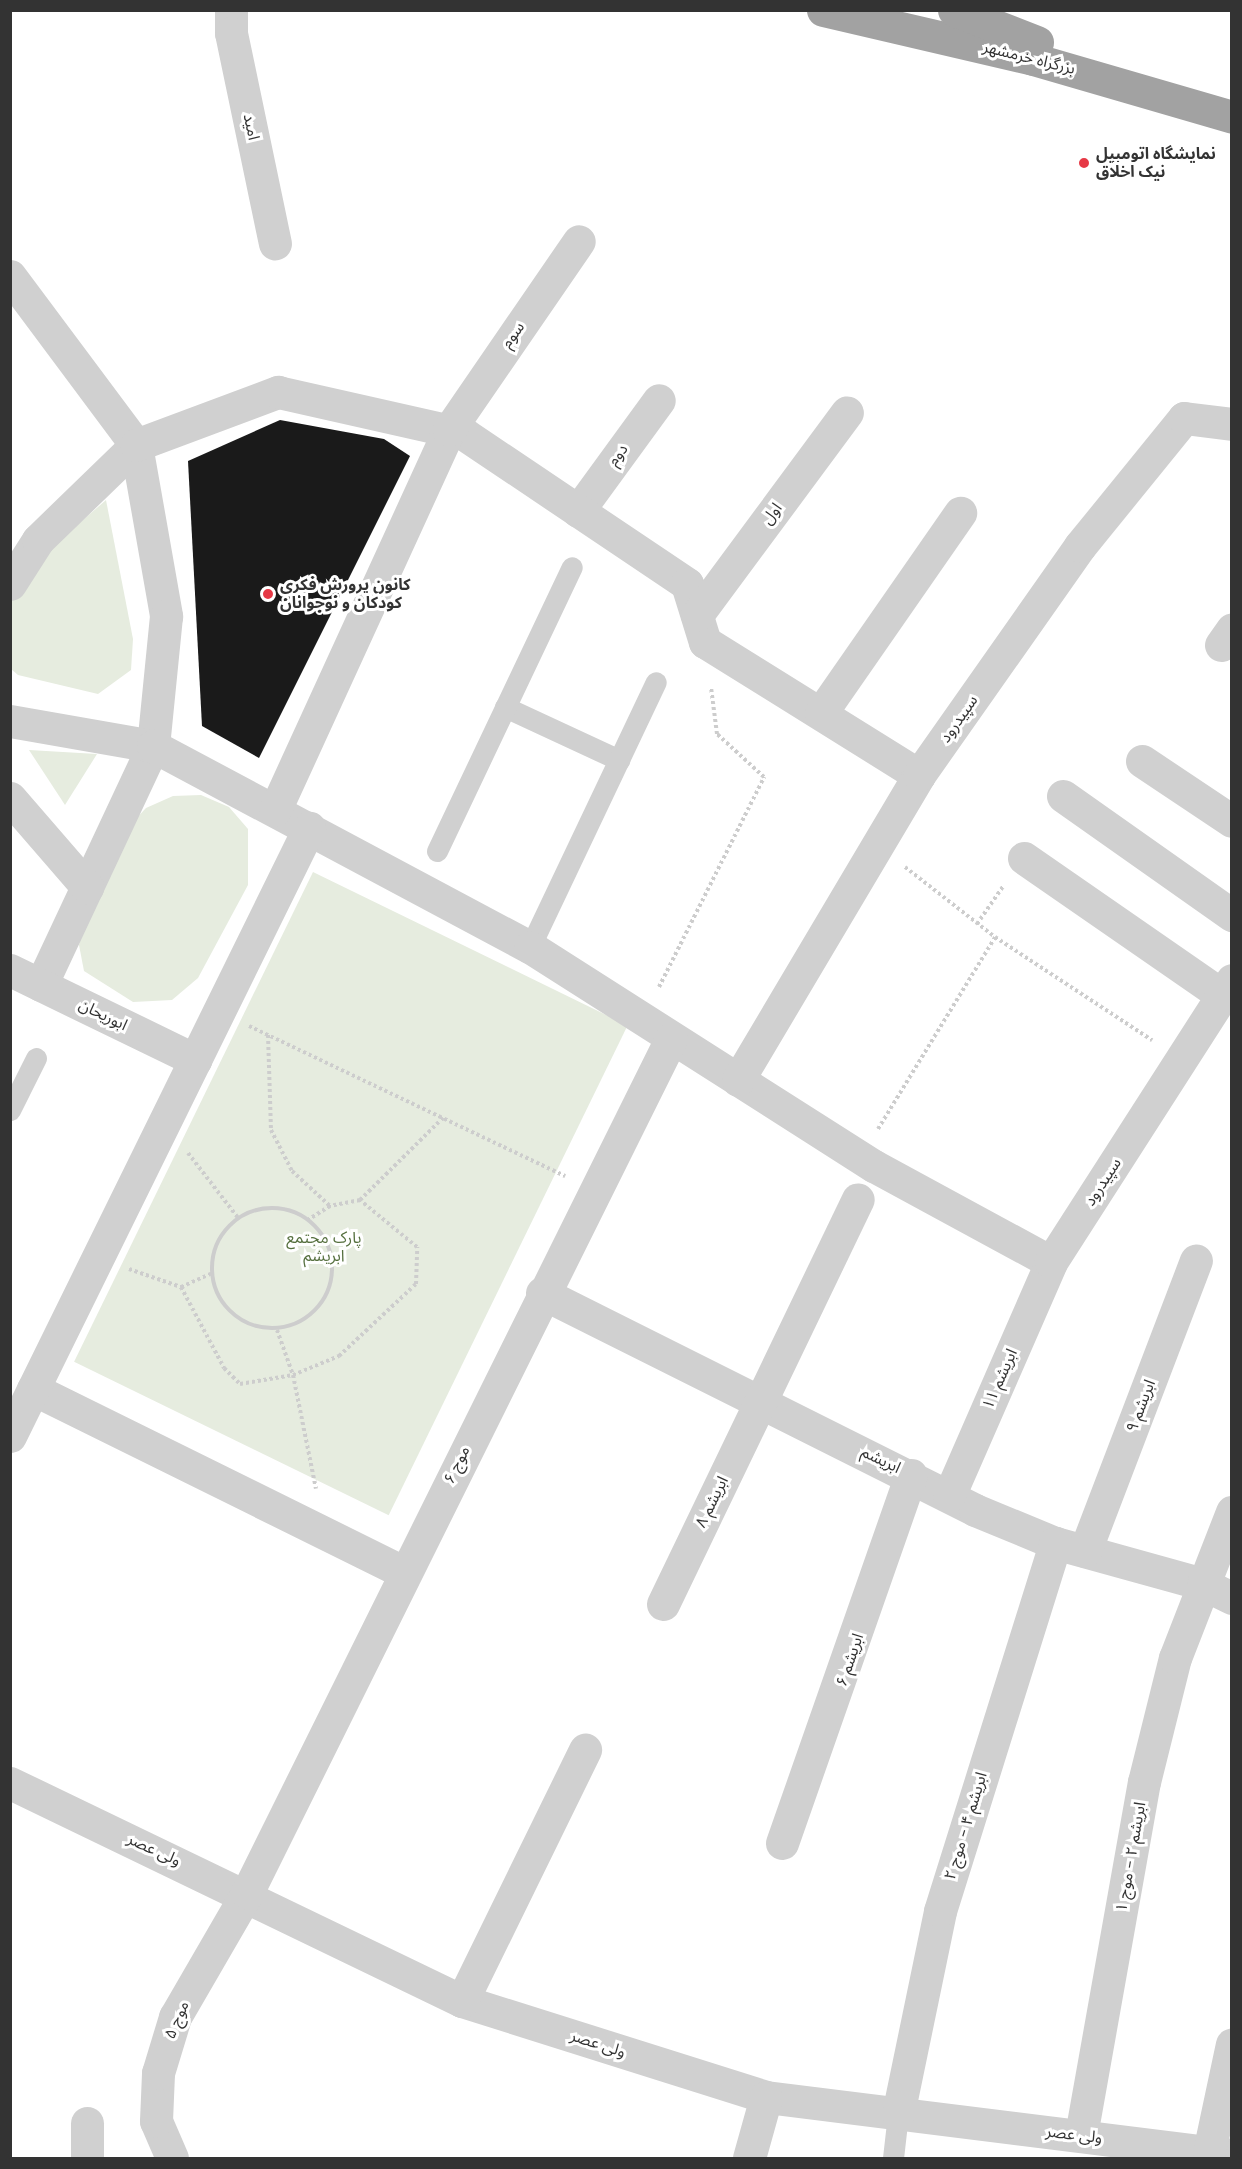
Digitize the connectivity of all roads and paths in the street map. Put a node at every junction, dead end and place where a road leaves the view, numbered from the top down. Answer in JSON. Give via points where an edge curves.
{"nodes":[{"id":1,"x":231,"y":10,"type":"edge"},
{"id":2,"x":823,"y":10,"type":"edge"},
{"id":3,"x":954,"y":10,"type":"edge"},
{"id":4,"x":1232,"y":117,"type":"edge"},
{"id":5,"x":579,"y":241,"type":"dead end"},
{"id":6,"x":275,"y":243,"type":"dead end"},
{"id":7,"x":10,"y":276,"type":"edge"},
{"id":8,"x":658,"y":400,"type":"dead end"},
{"id":9,"x":848,"y":412,"type":"dead end"},
{"id":10,"x":1232,"y":424,"type":"edge"},
{"id":11,"x":449,"y":430,"type":"junction"},
{"id":12,"x":136,"y":445,"type":"junction"},
{"id":13,"x":578,"y":511,"type":"junction"},
{"id":14,"x":960,"y":513,"type":"dead end"},
{"id":15,"x":572,"y":567,"type":"dead end"},
{"id":16,"x":10,"y":584,"type":"edge"},
{"id":17,"x":701,"y":628,"type":"junction"},
{"id":18,"x":656,"y":682,"type":"dead end"},
{"id":19,"x":506,"y":707,"type":"junction"},
{"id":20,"x":821,"y":713,"type":"junction"},
{"id":21,"x":10,"y":721,"type":"edge"},
{"id":22,"x":153,"y":746,"type":"junction"},
{"id":23,"x":619,"y":760,"type":"junction"},
{"id":24,"x":1142,"y":761,"type":"dead end"},
{"id":25,"x":919,"y":775,"type":"junction"},
{"id":26,"x":1063,"y":796,"type":"dead end"},
{"id":27,"x":10,"y":798,"type":"edge"},
{"id":28,"x":275,"y":810,"type":"junction"},
{"id":29,"x":1232,"y":821,"type":"edge"},
{"id":30,"x":309,"y":828,"type":"junction"},
{"id":31,"x":877,"y":846,"type":"junction"},
{"id":32,"x":437,"y":851,"type":"dead end"},
{"id":33,"x":1024,"y":858,"type":"dead end"},
{"id":34,"x":87,"y":887,"type":"junction"},
{"id":35,"x":1232,"y":915,"type":"edge"},
{"id":36,"x":994,"y":937,"type":"junction"},
{"id":37,"x":530,"y":947,"type":"junction"},
{"id":38,"x":10,"y":970,"type":"edge"},
{"id":39,"x":41,"y":985,"type":"junction"},
{"id":40,"x":1227,"y":987,"type":"edge"},
{"id":41,"x":219,"y":1012,"type":"junction"},
{"id":42,"x":642,"y":1020,"type":"junction"},
{"id":43,"x":268,"y":1035,"type":"junction"},
{"id":44,"x":671,"y":1039,"type":"junction"},
{"id":45,"x":36,"y":1058,"type":"dead end"},
{"id":46,"x":195,"y":1060,"type":"junction"},
{"id":47,"x":1182,"y":1060,"type":"junction"},
{"id":48,"x":738,"y":1080,"type":"junction"},
{"id":49,"x":10,"y":1110,"type":"edge"},
{"id":50,"x":443,"y":1118,"type":"junction"},
{"id":51,"x":164,"y":1123,"type":"junction"},
{"id":52,"x":861,"y":1157,"type":"junction"},
{"id":53,"x":596,"y":1191,"type":"junction"},
{"id":54,"x":858,"y":1199,"type":"dead end"},
{"id":55,"x":360,"y":1200,"type":"junction"},
{"id":56,"x":330,"y":1206,"type":"junction"},
{"id":57,"x":239,"y":1219,"type":"junction"},
{"id":58,"x":309,"y":1219,"type":"junction"},
{"id":59,"x":98,"y":1258,"type":"junction"},
{"id":60,"x":1197,"y":1261,"type":"dead end"},
{"id":61,"x":1051,"y":1262,"type":"junction"},
{"id":62,"x":213,"y":1273,"type":"junction"},
{"id":63,"x":181,"y":1287,"type":"junction"},
{"id":64,"x":542,"y":1293,"type":"junction"},
{"id":65,"x":277,"y":1329,"type":"junction"},
{"id":66,"x":293,"y":1375,"type":"junction"},
{"id":67,"x":33,"y":1389,"type":"junction"},
{"id":68,"x":761,"y":1401,"type":"junction"},
{"id":69,"x":10,"y":1436,"type":"edge"},
{"id":70,"x":911,"y":1475,"type":"junction"},
{"id":71,"x":949,"y":1496,"type":"junction"},
{"id":72,"x":1232,"y":1512,"type":"edge"},
{"id":73,"x":325,"y":1532,"type":"junction"},
{"id":74,"x":1054,"y":1543,"type":"junction"},
{"id":75,"x":1085,"y":1551,"type":"junction"},
{"id":76,"x":404,"y":1572,"type":"junction"},
{"id":77,"x":1217,"y":1591,"type":"edge"},
{"id":78,"x":663,"y":1604,"type":"dead end"},
{"id":79,"x":585,"y":1750,"type":"dead end"},
{"id":80,"x":10,"y":1782,"type":"edge"},
{"id":81,"x":782,"y":1843,"type":"dead end"},
{"id":82,"x":247,"y":1893,"type":"junction"},
{"id":83,"x":462,"y":2001,"type":"junction"},
{"id":84,"x":1232,"y":2044,"type":"edge"},
{"id":85,"x":766,"y":2097,"type":"junction"},
{"id":86,"x":898,"y":2114,"type":"junction"},
{"id":87,"x":87,"y":2123,"type":"dead end"},
{"id":88,"x":1081,"y":2135,"type":"junction"},
{"id":89,"x":1220,"y":2154,"type":"edge"},
{"id":90,"x":87,"y":2158,"type":"edge"},
{"id":91,"x":172,"y":2158,"type":"edge"},
{"id":92,"x":749,"y":2158,"type":"edge"},
{"id":93,"x":893,"y":2158,"type":"edge"}],
"edges":[{"from":1,"to":6,"type":"street","name":"امید","via":[[231,33]]},
{"from":2,"to":4,"type":"highway","name":"بزرگراه خرمشهر","via":[[1090,74]]},
{"from":3,"to":4,"type":"highway"},
{"from":5,"to":11,"type":"street","name":"سوم"},
{"from":7,"to":12,"type":"street"},
{"from":8,"to":13,"type":"street","name":"دوم"},
{"from":9,"to":17,"type":"street","name":"اول"},
{"from":10,"to":25,"type":"street","name":"سپیدرود","via":[[1184,418],[1080,546]]},
{"from":11,"to":12,"type":"street","via":[[279,392]]},
{"from":11,"to":13,"type":"street","via":[[464,434]]},
{"from":11,"to":28,"type":"street","name":"سوم"},
{"from":12,"to":16,"type":"street","via":[[38,540]]},
{"from":12,"to":22,"type":"street","via":[[166,616]]},
{"from":13,"to":17,"type":"street","via":[[687,585]]},
{"from":14,"to":20,"type":"street"},
{"from":15,"to":19,"type":"lane"},
{"from":17,"to":20,"type":"street"},
{"from":17,"to":42,"type":"path","via":[[717,734],[764,777]]},
{"from":18,"to":23,"type":"lane"},
{"from":19,"to":23,"type":"lane"},
{"from":19,"to":32,"type":"lane"},
{"from":20,"to":25,"type":"street"},
{"from":21,"to":22,"type":"street"},
{"from":22,"to":28,"type":"street"},
{"from":22,"to":34,"type":"street"},
{"from":23,"to":37,"type":"lane"},
{"from":24,"to":29,"type":"street"},
{"from":25,"to":31,"type":"street","name":"سپیدرود"},
{"from":26,"to":35,"type":"street"},
{"from":27,"to":34,"type":"street"},
{"from":28,"to":30,"type":"street"},
{"from":30,"to":37,"type":"street"},
{"from":30,"to":41,"type":"street"},
{"from":31,"to":36,"type":"path"},
{"from":31,"to":48,"type":"street","name":"سپیدرود"},
{"from":33,"to":40,"type":"street"},
{"from":34,"to":39,"type":"street"},
{"from":36,"to":47,"type":"path"},
{"from":36,"to":52,"type":"path"},
{"from":37,"to":42,"type":"street"},
{"from":38,"to":39,"type":"street","name":"ابوریحان"},
{"from":39,"to":46,"type":"street","name":"ابوریحان"},
{"from":40,"to":47,"type":"street","name":"سپیدرود"},
{"from":41,"to":43,"type":"path"},
{"from":41,"to":46,"type":"street"},
{"from":42,"to":44,"type":"street"},
{"from":43,"to":50,"type":"path"},
{"from":43,"to":56,"type":"path","via":[[271,1130],[292,1171]]},
{"from":44,"to":48,"type":"street"},
{"from":44,"to":53,"type":"street","name":"موج ۶"},
{"from":45,"to":49,"type":"lane"},
{"from":46,"to":51,"type":"street"},
{"from":47,"to":61,"type":"street","name":"سپیدرود"},
{"from":48,"to":52,"type":"street"},
{"from":50,"to":53,"type":"path"},
{"from":50,"to":55,"type":"path"},
{"from":51,"to":57,"type":"path"},
{"from":51,"to":59,"type":"street"},
{"from":52,"to":61,"type":"street"},
{"from":53,"to":64,"type":"street","name":"موج ۶"},
{"from":54,"to":68,"type":"street","name":"ابریشم ۸"},
{"from":55,"to":56,"type":"path"},
{"from":55,"to":66,"type":"path","via":[[417,1247],[416,1284],[339,1356]]},
{"from":56,"to":58,"type":"path"},
{"from":57,"to":58,"type":"path","via":[[253,1210],[282,1208]]},
{"from":57,"to":62,"type":"path","via":[[214,1251]]},
{"from":58,"to":65,"type":"path","via":[[327,1242],[333,1271],[325,1299],[304,1320]]},
{"from":59,"to":63,"type":"path"},
{"from":59,"to":67,"type":"street"},
{"from":60,"to":75,"type":"street","name":"ابریشم ۹"},
{"from":61,"to":71,"type":"street","name":"ابریشم ۱۱"},
{"from":62,"to":63,"type":"path"},
{"from":62,"to":65,"type":"path","via":[[225,1307],[248,1324]]},
{"from":63,"to":66,"type":"path","via":[[224,1368],[240,1384]]},
{"from":64,"to":68,"type":"street","name":"ابریشم"},
{"from":64,"to":76,"type":"street","name":"موج ۶"},
{"from":65,"to":66,"type":"path"},
{"from":66,"to":73,"type":"path"},
{"from":67,"to":69,"type":"street"},
{"from":67,"to":73,"type":"street"},
{"from":68,"to":70,"type":"street","name":"ابریشم"},
{"from":68,"to":78,"type":"street","name":"ابریشم ۸"},
{"from":70,"to":71,"type":"street","name":"ابریشم"},
{"from":70,"to":81,"type":"street","name":"ابریشم ۶","via":[[838,1694]]},
{"from":71,"to":74,"type":"street","name":"ابریشم"},
{"from":72,"to":77,"type":"street","name":"ابریشم ۲ - موج ۱"},
{"from":73,"to":76,"type":"street"},
{"from":74,"to":75,"type":"street","name":"ابریشم"},
{"from":74,"to":86,"type":"street","name":"ابریشم ۴ - موج ۲","via":[[940,1911]]},
{"from":75,"to":77,"type":"street","name":"ابریشم"},
{"from":76,"to":82,"type":"street","name":"موج ۶"},
{"from":77,"to":88,"type":"street","name":"ابریشم ۲ - موج ۱","via":[[1175,1658],[1144,1782]]},
{"from":79,"to":83,"type":"street"},
{"from":80,"to":82,"type":"street","name":"ولی عصر"},
{"from":82,"to":83,"type":"street","name":"ولی عصر"},
{"from":82,"to":91,"type":"street","name":"موج ۵","via":[[175,2017],[158,2073],[156,2121]]},
{"from":83,"to":85,"type":"street","name":"ولی عصر"},
{"from":84,"to":89,"type":"street"},
{"from":85,"to":86,"type":"street","name":"ولی عصر"},
{"from":85,"to":92,"type":"street"},
{"from":86,"to":88,"type":"street","name":"ولی عصر"},
{"from":86,"to":93,"type":"lane"},
{"from":87,"to":90,"type":"street"},
{"from":88,"to":89,"type":"street","name":"ولی عصر"}]}
